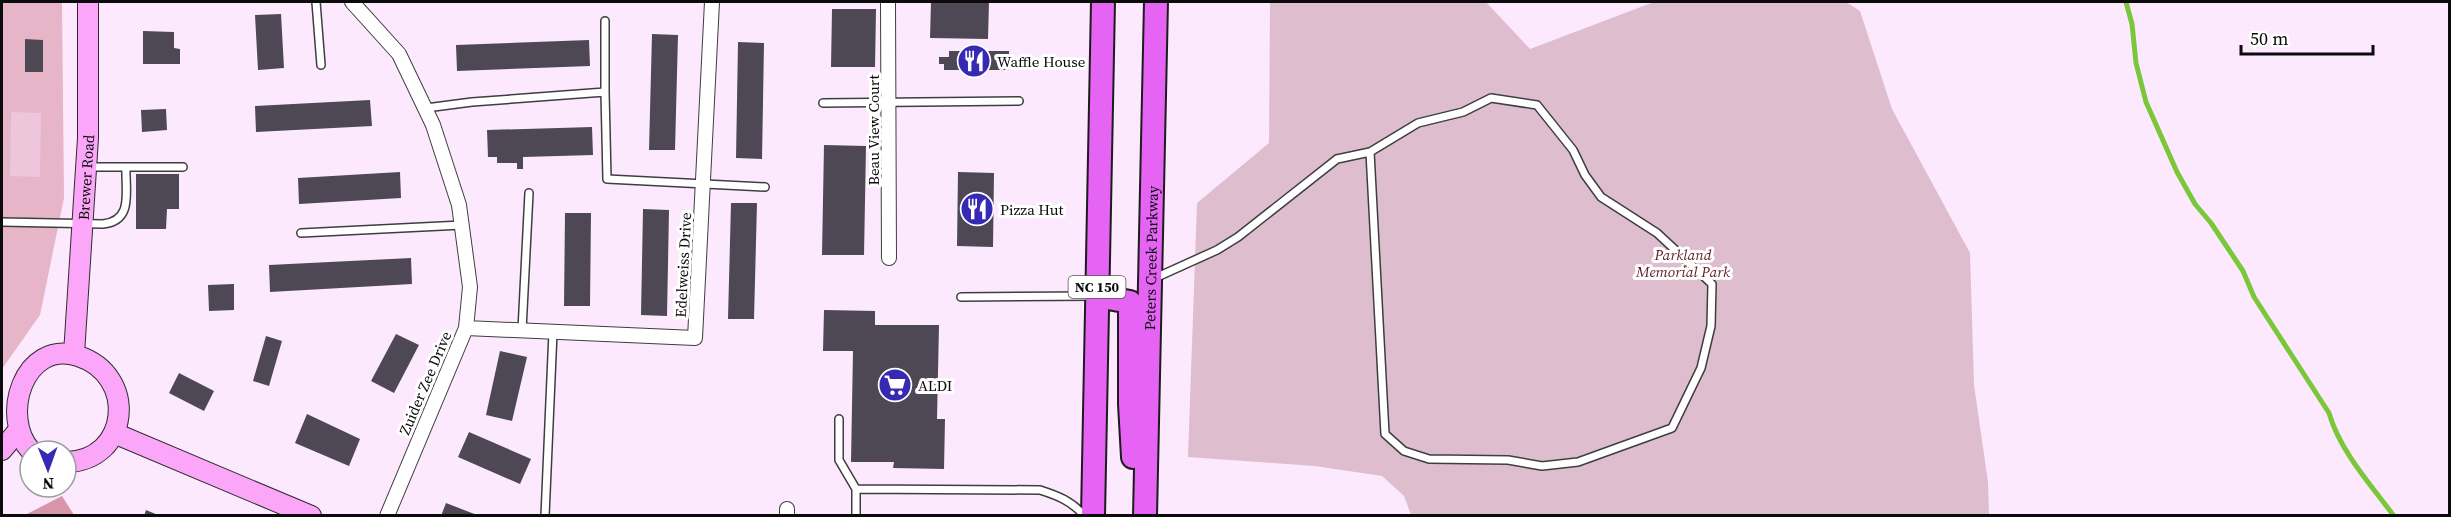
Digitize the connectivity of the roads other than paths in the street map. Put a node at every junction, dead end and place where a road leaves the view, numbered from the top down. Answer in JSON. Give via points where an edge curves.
{"nodes":[{"id":1,"x":88,"y":2,"type":"edge"},
{"id":2,"x":316,"y":2,"type":"edge"},
{"id":3,"x":352,"y":2,"type":"edge"},
{"id":4,"x":712,"y":2,"type":"edge"},
{"id":5,"x":888,"y":2,"type":"edge"},
{"id":6,"x":1103,"y":2,"type":"edge"},
{"id":7,"x":1156,"y":2,"type":"edge"},
{"id":8,"x":605,"y":21,"type":"dead end"},
{"id":9,"x":321,"y":65,"type":"dead end"},
{"id":10,"x":605,"y":92,"type":"junction"},
{"id":11,"x":1019,"y":101,"type":"dead end"},
{"id":12,"x":823,"y":103,"type":"dead end"},
{"id":13,"x":890,"y":104,"type":"junction"},
{"id":14,"x":426,"y":108,"type":"junction"},
{"id":15,"x":1370,"y":152,"type":"junction"},
{"id":16,"x":86,"y":167,"type":"junction"},
{"id":17,"x":126,"y":167,"type":"junction"},
{"id":18,"x":183,"y":167,"type":"dead end"},
{"id":19,"x":704,"y":183,"type":"junction"},
{"id":20,"x":765,"y":187,"type":"dead end"},
{"id":21,"x":529,"y":193,"type":"dead end"},
{"id":22,"x":2,"y":222,"type":"edge"},
{"id":23,"x":82,"y":223,"type":"junction"},
{"id":24,"x":462,"y":225,"type":"junction"},
{"id":25,"x":301,"y":233,"type":"dead end"},
{"id":26,"x":889,"y":258,"type":"dead end"},
{"id":27,"x":1150,"y":281,"type":"junction"},
{"id":28,"x":1097,"y":296,"type":"junction"},
{"id":29,"x":961,"y":297,"type":"dead end"},
{"id":30,"x":466,"y":328,"type":"junction"},
{"id":31,"x":522,"y":330,"type":"junction"},
{"id":32,"x":553,"y":332,"type":"junction"},
{"id":33,"x":74,"y":354,"type":"junction"},
{"id":34,"x":838,"y":419,"type":"dead end"},
{"id":35,"x":16,"y":433,"type":"junction"},
{"id":36,"x":114,"y":433,"type":"junction"},
{"id":37,"x":21,"y":439,"type":"edge"},
{"id":38,"x":2,"y":450,"type":"edge"},
{"id":39,"x":78,"y":460,"type":"edge"},
{"id":40,"x":856,"y":489,"type":"junction"},
{"id":41,"x":311,"y":516,"type":"edge"},
{"id":42,"x":387,"y":516,"type":"edge"},
{"id":43,"x":545,"y":516,"type":"edge"},
{"id":44,"x":856,"y":516,"type":"edge"},
{"id":45,"x":1085,"y":516,"type":"edge"},
{"id":46,"x":1093,"y":516,"type":"edge"},
{"id":47,"x":1137,"y":516,"type":"edge"},
{"id":48,"x":1145,"y":516,"type":"edge"}],
"edges":[{"from":1,"to":16,"type":"street","name":"Brewer Road"},
{"from":2,"to":9,"type":"lane"},
{"from":3,"to":14,"type":"street","name":"Zuider Zee Drive","via":[[399,54]]},
{"from":4,"to":19,"type":"street","name":"Edelweiss Drive"},
{"from":5,"to":13,"type":"street","name":"Beau View Court"},
{"from":6,"to":28,"type":"main road","number":"NC 150"},
{"from":7,"to":27,"type":"main road","name":"Peters Creek Parkway"},
{"from":8,"to":10,"type":"lane"},
{"from":10,"to":14,"type":"lane"},
{"from":10,"to":19,"type":"lane","via":[[607,179]]},
{"from":11,"to":13,"type":"lane"},
{"from":12,"to":13,"type":"lane"},
{"from":13,"to":26,"type":"street","name":"Beau View Court"},
{"from":14,"to":24,"type":"street","name":"Zuider Zee Drive","via":[[459,205]]},
{"from":15,"to":15,"type":"lane","via":[[1418,123],[1463,112],[1491,98],[1538,105],[1573,150],[1601,197],[1657,233],[1712,284],[1711,326],[1701,368],[1672,428],[1578,462],[1542,466],[1508,460],[1429,459],[1404,451],[1385,434]]},
{"from":15,"to":27,"type":"lane","via":[[1337,159],[1238,237]]},
{"from":16,"to":17,"type":"lane"},
{"from":16,"to":23,"type":"street","name":"Brewer Road"},
{"from":17,"to":18,"type":"lane"},
{"from":17,"to":23,"type":"lane","via":[[122,217],[111,224]]},
{"from":19,"to":20,"type":"lane"},
{"from":19,"to":32,"type":"street","name":"Edelweiss Drive","via":[[695,338]]},
{"from":21,"to":31,"type":"lane"},
{"from":22,"to":23,"type":"lane"},
{"from":23,"to":33,"type":"street","name":"Brewer Road"},
{"from":24,"to":25,"type":"lane"},
{"from":24,"to":30,"type":"street","name":"Zuider Zee Drive","via":[[470,287]]},
{"from":27,"to":48,"type":"main road","name":"Peters Creek Parkway"},
{"from":28,"to":29,"type":"lane"},
{"from":28,"to":46,"type":"main road","number":"NC 150"},
{"from":28,"to":47,"type":"main road","via":[[1130,303],[1130,404]]},
{"from":30,"to":31,"type":"street","name":"Edelweiss Drive"},
{"from":30,"to":42,"type":"street","name":"Zuider Zee Drive"},
{"from":31,"to":32,"type":"street","name":"Edelweiss Drive"},
{"from":32,"to":43,"type":"lane"},
{"from":33,"to":35,"type":"street","via":[[40,359],[26,369],[11,400],[10,417]]},
{"from":33,"to":36,"type":"street","via":[[104,370],[114,384],[119,417]]},
{"from":34,"to":40,"type":"lane","via":[[839,460]]},
{"from":35,"to":37,"type":"street"},
{"from":35,"to":38,"type":"street"},
{"from":36,"to":39,"type":"street","via":[[104,447]]},
{"from":36,"to":41,"type":"street"},
{"from":40,"to":44,"type":"lane"},
{"from":40,"to":45,"type":"lane","via":[[1040,490],[1062,497]]}]}
